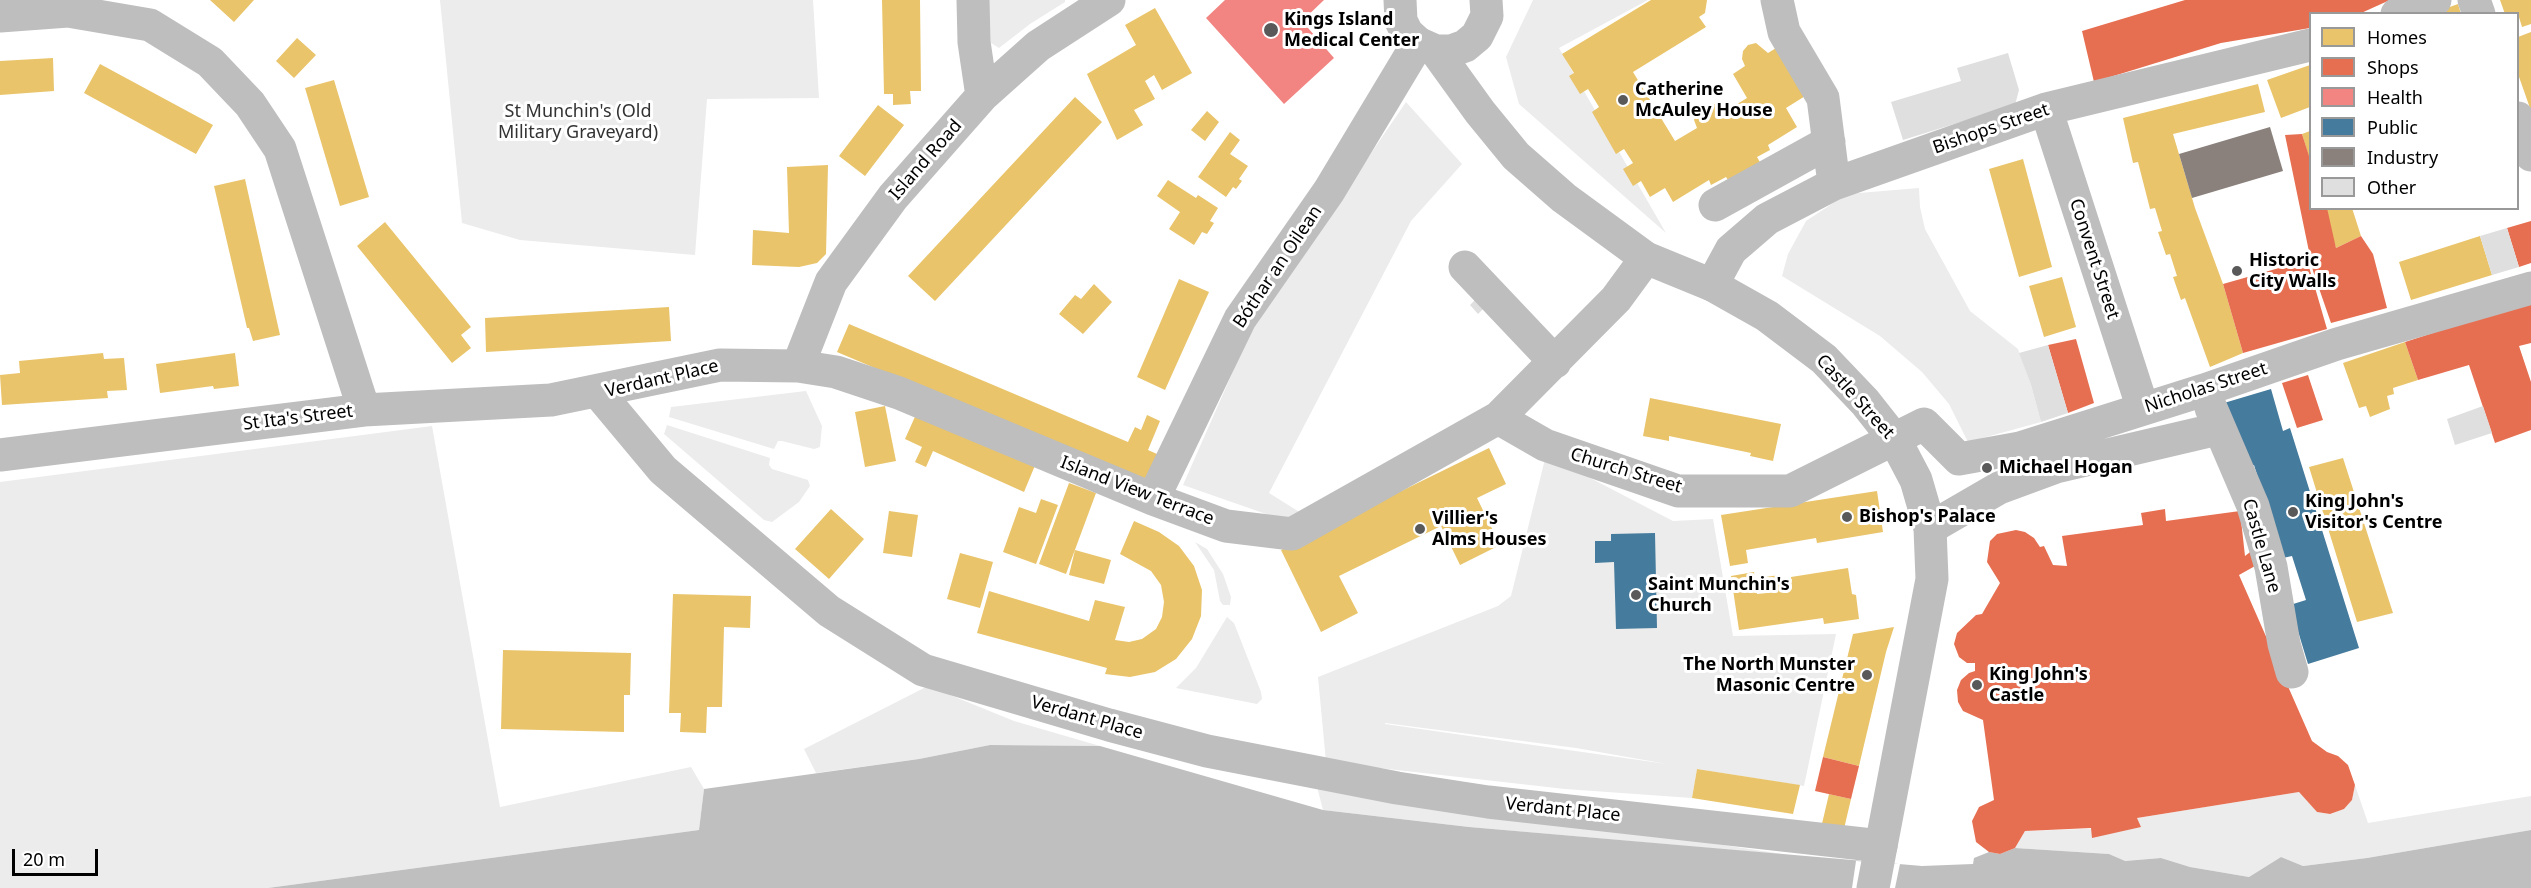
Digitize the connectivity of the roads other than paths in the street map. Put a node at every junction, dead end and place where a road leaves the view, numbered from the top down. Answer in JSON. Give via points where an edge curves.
{"nodes":[{"id":1,"x":973,"y":0,"type":"edge"},
{"id":2,"x":1109,"y":0,"type":"edge"},
{"id":3,"x":1400,"y":0,"type":"edge"},
{"id":4,"x":1777,"y":0,"type":"edge"},
{"id":5,"x":2435,"y":0,"type":"edge"},
{"id":6,"x":1489,"y":2,"type":"edge"},
{"id":7,"x":2402,"y":12,"type":"edge"},
{"id":8,"x":0,"y":16,"type":"edge"},
{"id":9,"x":1477,"y":36,"type":"junction"},
{"id":10,"x":2309,"y":45,"type":"edge"},
{"id":11,"x":1427,"y":47,"type":"junction"},
{"id":12,"x":982,"y":96,"type":"junction"},
{"id":13,"x":2046,"y":109,"type":"junction"},
{"id":14,"x":1480,"y":112,"type":"junction"},
{"id":15,"x":2519,"y":123,"type":"edge"},
{"id":16,"x":1829,"y":142,"type":"junction"},
{"id":17,"x":2531,"y":154,"type":"edge"},
{"id":18,"x":1834,"y":184,"type":"junction"},
{"id":19,"x":1715,"y":206,"type":"dead end"},
{"id":20,"x":1646,"y":258,"type":"junction"},
{"id":21,"x":1465,"y":267,"type":"dead end"},
{"id":22,"x":1712,"y":285,"type":"junction"},
{"id":23,"x":2531,"y":288,"type":"edge"},
{"id":24,"x":1555,"y":362,"type":"junction"},
{"id":25,"x":798,"y":366,"type":"junction"},
{"id":26,"x":2204,"y":390,"type":"junction"},
{"id":27,"x":597,"y":391,"type":"junction"},
{"id":28,"x":2143,"y":409,"type":"junction"},
{"id":29,"x":364,"y":410,"type":"junction"},
{"id":30,"x":1498,"y":418,"type":"junction"},
{"id":31,"x":2218,"y":429,"type":"junction"},
{"id":32,"x":1895,"y":440,"type":"junction"},
{"id":33,"x":0,"y":455,"type":"edge"},
{"id":34,"x":1153,"y":499,"type":"junction"},
{"id":35,"x":1930,"y":528,"type":"junction"},
{"id":36,"x":2292,"y":672,"type":"dead end"},
{"id":37,"x":1877,"y":864,"type":"edge"}],
"edges":[{"from":1,"to":12,"type":"street"},
{"from":2,"to":12,"type":"street","name":"Island Road","via":[[1038,46]]},
{"from":3,"to":11,"type":"street","name":"Castle Street","via":[[1401,21],[1407,33]]},
{"from":4,"to":16,"type":"street","via":[[1784,32],[1823,98]]},
{"from":5,"to":7,"type":"street"},
{"from":6,"to":9,"type":"street"},
{"from":8,"to":29,"type":"street","via":[[68,11],[150,25],[210,62],[250,104],[280,149]]},
{"from":9,"to":11,"type":"street","via":[[1451,51]]},
{"from":9,"to":14,"type":"street"},
{"from":10,"to":13,"type":"street","name":"Bishops Street"},
{"from":11,"to":14,"type":"street","name":"Castle Street"},
{"from":11,"to":34,"type":"street","name":"Bóthar an Oilean","via":[[1240,319]]},
{"from":12,"to":25,"type":"street","name":"Island Road","via":[[893,197],[831,282]]},
{"from":13,"to":18,"type":"street","name":"Bishops Street"},
{"from":13,"to":28,"type":"street","name":"Convent Street"},
{"from":14,"to":20,"type":"street","name":"Castle Street","via":[[1516,156],[1564,198]]},
{"from":15,"to":17,"type":"street"},
{"from":16,"to":18,"type":"street"},
{"from":16,"to":19,"type":"street"},
{"from":18,"to":22,"type":"street","name":"Bishops Street","via":[[1767,219],[1731,250]]},
{"from":20,"to":22,"type":"street","name":"Castle Street"},
{"from":20,"to":24,"type":"street","name":"Island View Terrace","via":[[1616,299]]},
{"from":21,"to":24,"type":"street"},
{"from":22,"to":32,"type":"street","name":"Castle Street","via":[[1767,316],[1824,359]]},
{"from":23,"to":26,"type":"street","name":"Nicholas Street","via":[[2337,344]]},
{"from":24,"to":30,"type":"street","name":"Island View Terrace"},
{"from":25,"to":27,"type":"street","name":"Verdant Place","via":[[720,365]]},
{"from":25,"to":34,"type":"street","name":"Island View Terrace","via":[[836,372],[899,393]]},
{"from":26,"to":28,"type":"street","name":"Nicholas Street"},
{"from":26,"to":31,"type":"street","name":"Castle Lane"},
{"from":27,"to":29,"type":"street","name":"St Ita's Street","via":[[551,399]]},
{"from":27,"to":37,"type":"street","name":"Verdant Place","via":[[663,470],[829,610],[923,670],[1207,751],[1397,788]]},
{"from":28,"to":32,"type":"street","name":"Nicholas Street","via":[[2020,448],[1959,459],[1924,424]]},
{"from":29,"to":33,"type":"street","name":"St Ita's Street"},
{"from":30,"to":32,"type":"street","name":"Church Street","via":[[1545,446],[1678,491],[1790,490]]},
{"from":30,"to":34,"type":"street","name":"Island View Terrace","via":[[1292,534],[1226,525]]},
{"from":31,"to":35,"type":"street","name":"Nicholas Street","via":[[2056,467],[1999,488]]},
{"from":31,"to":36,"type":"street","name":"Castle Lane","via":[[2253,506],[2271,567]]},
{"from":32,"to":35,"type":"street","name":"Castle Street","via":[[1916,480]]},
{"from":35,"to":37,"type":"street","name":"Castle Street","via":[[1932,579]]}]}
